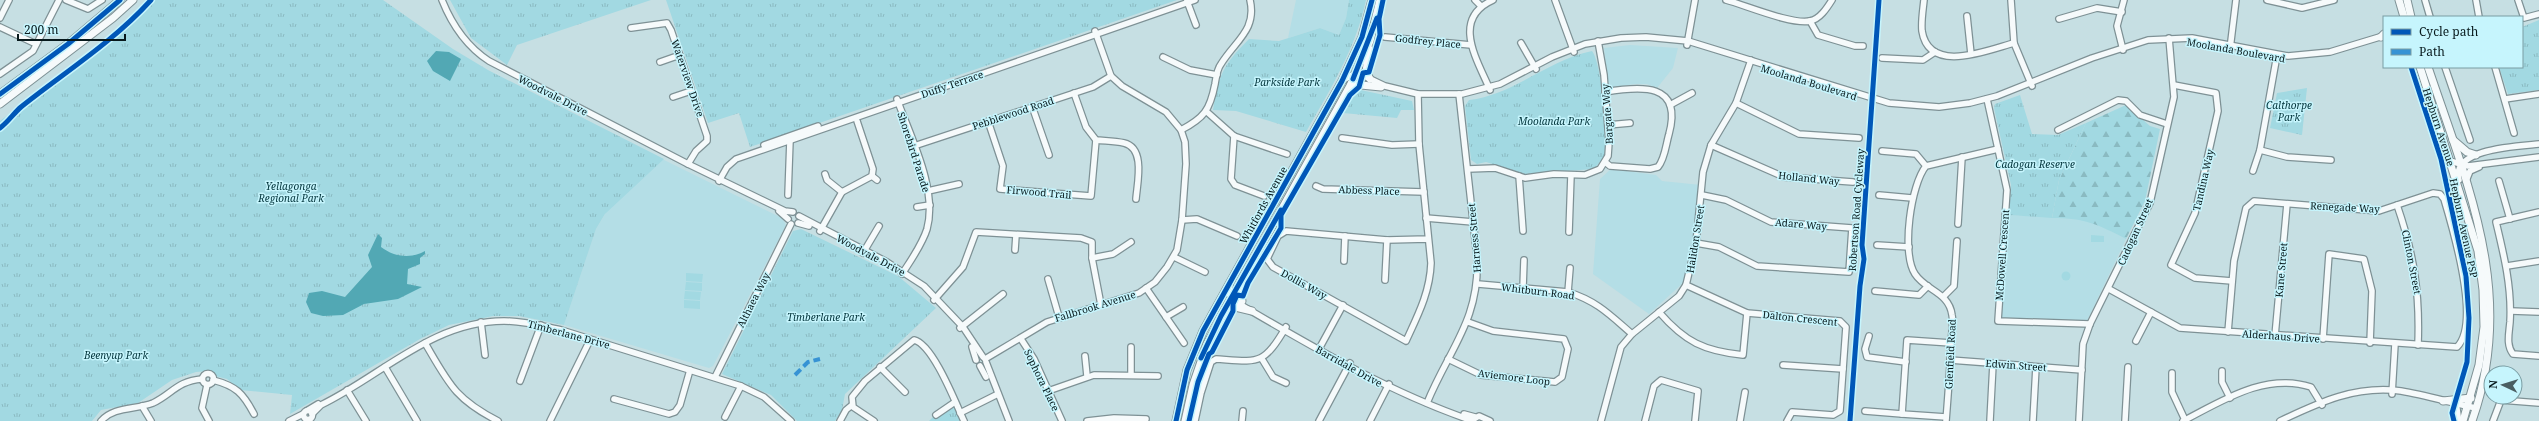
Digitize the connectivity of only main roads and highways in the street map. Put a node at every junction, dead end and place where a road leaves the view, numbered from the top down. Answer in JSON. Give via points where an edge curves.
{"nodes":[{"id":1,"x":120,"y":0,"type":"edge"},
{"id":2,"x":133,"y":0,"type":"edge"},
{"id":3,"x":1372,"y":0,"type":"edge"},
{"id":4,"x":1380,"y":0,"type":"edge"},
{"id":5,"x":2399,"y":0,"type":"edge"},
{"id":6,"x":2407,"y":0,"type":"edge"},
{"id":7,"x":2404,"y":16,"type":"edge"},
{"id":8,"x":2412,"y":16,"type":"edge"},
{"id":9,"x":1370,"y":41,"type":"junction"},
{"id":10,"x":2420,"y":68,"type":"edge"},
{"id":11,"x":2428,"y":68,"type":"edge"},
{"id":12,"x":1370,"y":79,"type":"road end"},
{"id":13,"x":1351,"y":84,"type":"junction"},
{"id":14,"x":1381,"y":87,"type":"road end"},
{"id":15,"x":0,"y":94,"type":"edge"},
{"id":16,"x":0,"y":104,"type":"edge"},
{"id":17,"x":2451,"y":139,"type":"junction"},
{"id":18,"x":2476,"y":155,"type":"road end"},
{"id":19,"x":1249,"y":265,"type":"junction"},
{"id":20,"x":1242,"y":301,"type":"road end"},
{"id":21,"x":1227,"y":305,"type":"junction"},
{"id":22,"x":1252,"y":311,"type":"road end"},
{"id":23,"x":2471,"y":398,"type":"junction"},
{"id":24,"x":2443,"y":400,"type":"road end"},
{"id":25,"x":2456,"y":407,"type":"road end"},
{"id":26,"x":1176,"y":421,"type":"edge"},
{"id":27,"x":1185,"y":421,"type":"edge"},
{"id":28,"x":2458,"y":421,"type":"edge"},
{"id":29,"x":2463,"y":421,"type":"edge"},
{"id":30,"x":2472,"y":421,"type":"edge"}],
"edges":[{"from":1,"to":15,"type":"main road","via":[[68,44]]},
{"from":2,"to":16,"type":"main road"},
{"from":3,"to":26,"type":"main road","name":"Whitfords Avenue","via":[[1368,20],[1353,60],[1232,276],[1189,364]]},
{"from":4,"to":9,"type":"main road","name":"Whitfords Avenue"},
{"from":5,"to":7,"type":"main road"},
{"from":6,"to":8,"type":"main road"},
{"from":9,"to":12,"type":"main road","via":[[1366,72]]},
{"from":9,"to":13,"type":"main road","name":"Whitfords Avenue"},
{"from":10,"to":23,"type":"main road","name":"Hepburn Avenue","via":[[2478,251],[2484,328]]},
{"from":11,"to":17,"type":"main road","name":"Hepburn Avenue"},
{"from":13,"to":14,"type":"main road"},
{"from":13,"to":19,"type":"main road","name":"Whitfords Avenue"},
{"from":17,"to":18,"type":"main road","via":[[2467,152]]},
{"from":17,"to":30,"type":"main road","name":"Hepburn Avenue","via":[[2485,251],[2490,296],[2489,348]]},
{"from":19,"to":20,"type":"main road","via":[[1240,292]]},
{"from":19,"to":21,"type":"main road","name":"Whitfords Avenue"},
{"from":21,"to":22,"type":"main road"},
{"from":21,"to":27,"type":"main road","name":"Whitfords Avenue","via":[[1198,368]]},
{"from":23,"to":24,"type":"main road"},
{"from":23,"to":29,"type":"main road","name":"Hepburn Avenue"},
{"from":25,"to":28,"type":"main road"}]}
